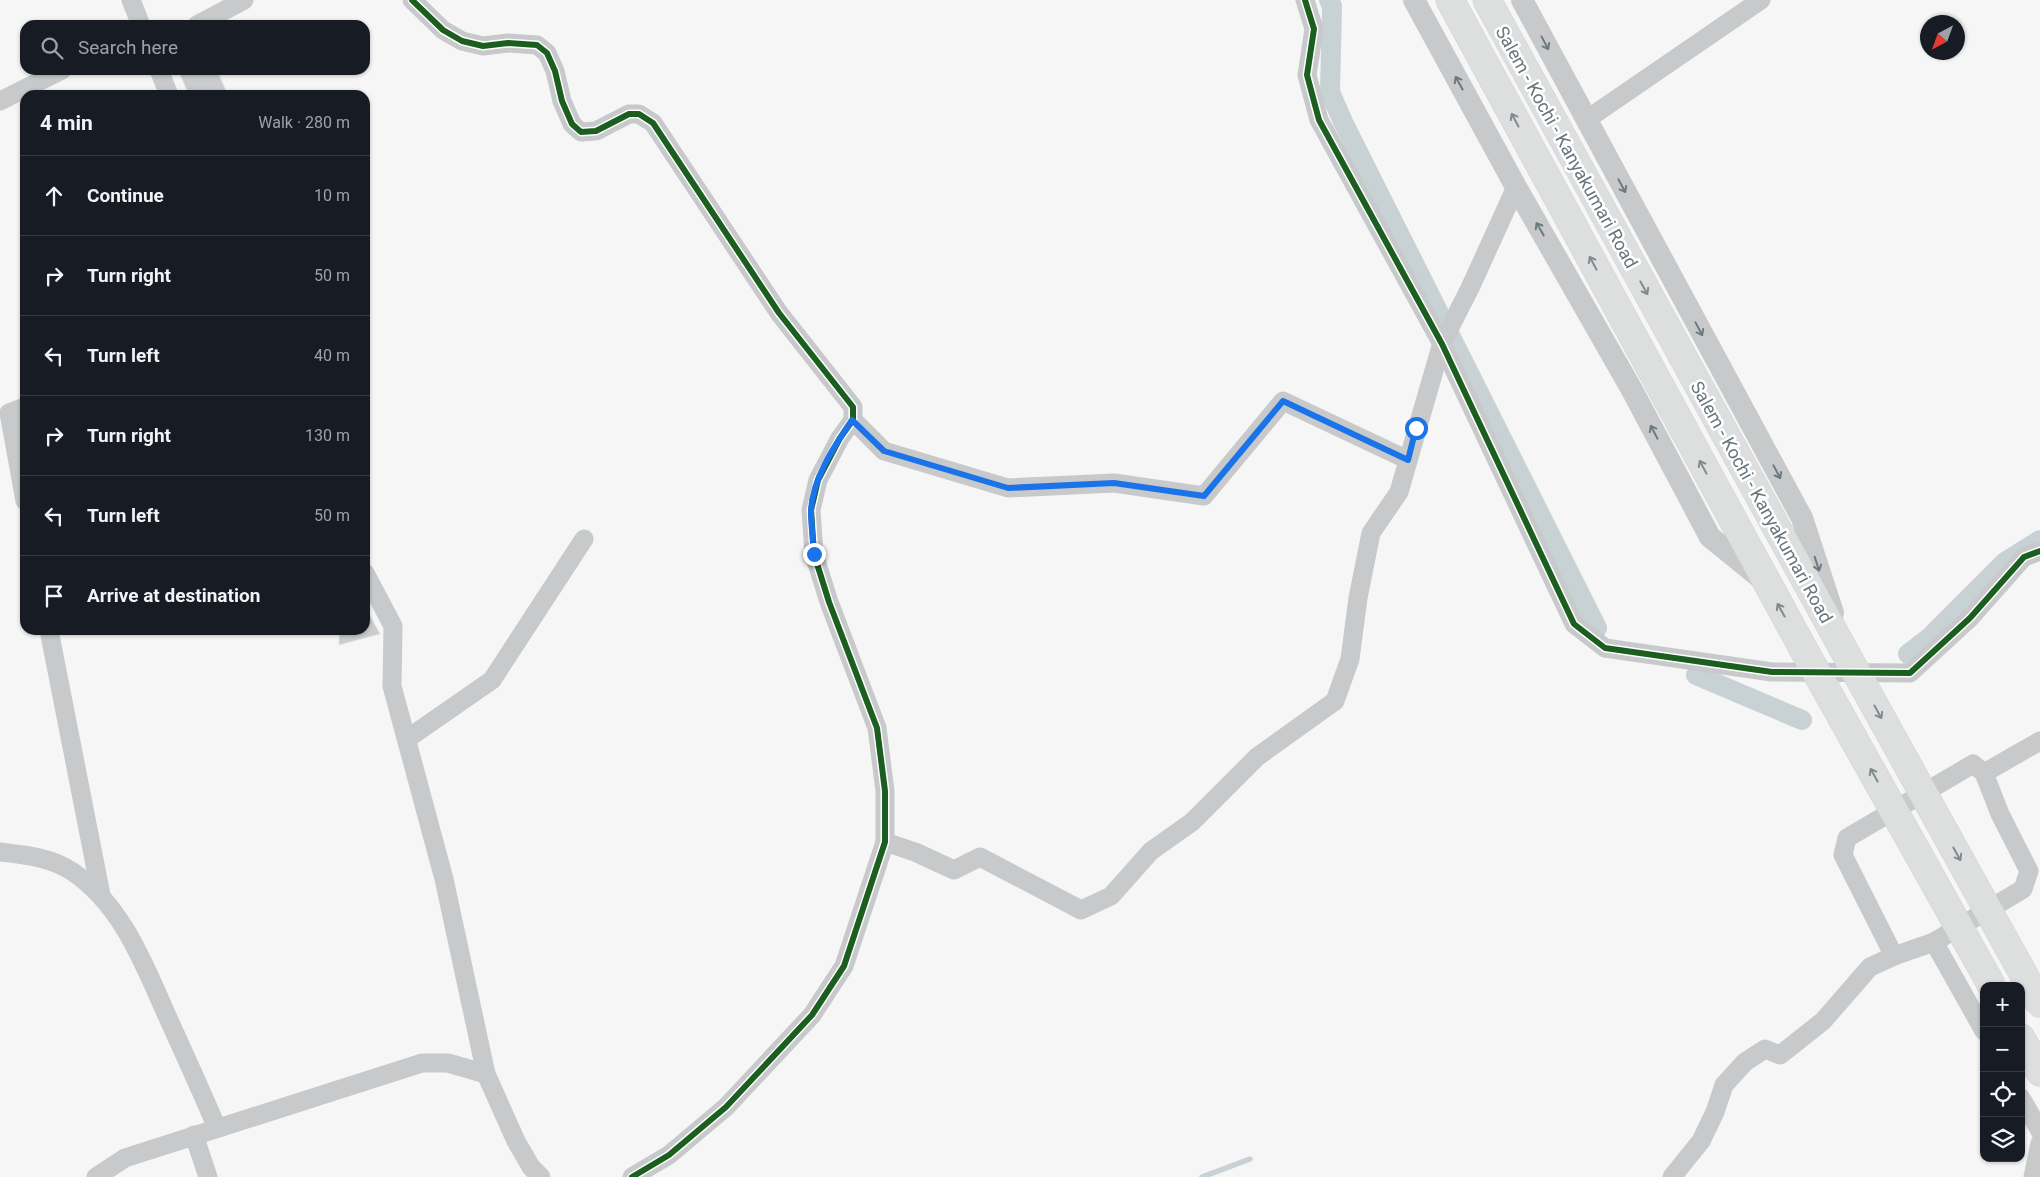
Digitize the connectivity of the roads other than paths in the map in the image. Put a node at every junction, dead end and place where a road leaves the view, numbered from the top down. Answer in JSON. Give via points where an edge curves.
{"nodes":[{"id":1,"x":131,"y":0,"type":"edge"},
{"id":2,"x":244,"y":0,"type":"edge"},
{"id":3,"x":412,"y":0,"type":"edge"},
{"id":4,"x":1305,"y":0,"type":"edge"},
{"id":5,"x":1414,"y":0,"type":"edge"},
{"id":6,"x":1450,"y":0,"type":"edge"},
{"id":7,"x":1487,"y":0,"type":"edge"},
{"id":8,"x":1522,"y":0,"type":"edge"},
{"id":9,"x":1761,"y":0,"type":"edge"},
{"id":10,"x":139,"y":20,"type":"edge"},
{"id":11,"x":206,"y":20,"type":"edge"},
{"id":12,"x":52,"y":75,"type":"edge"},
{"id":13,"x":160,"y":75,"type":"edge"},
{"id":14,"x":22,"y":90,"type":"edge"},
{"id":15,"x":167,"y":90,"type":"edge"},
{"id":16,"x":20,"y":91,"type":"edge"},
{"id":17,"x":0,"y":101,"type":"edge"},
{"id":18,"x":1586,"y":120,"type":"junction"},
{"id":19,"x":1516,"y":187,"type":"junction"},
{"id":20,"x":1442,"y":344,"type":"junction"},
{"id":21,"x":20,"y":409,"type":"edge"},
{"id":22,"x":852,"y":420,"type":"junction"},
{"id":23,"x":1408,"y":460,"type":"junction"},
{"id":24,"x":20,"y":474,"type":"edge"},
{"id":25,"x":584,"y":539,"type":"dead end"},
{"id":26,"x":2040,"y":551,"type":"edge"},
{"id":27,"x":370,"y":582,"type":"edge"},
{"id":28,"x":1766,"y":583,"type":"junction"},
{"id":29,"x":50,"y":635,"type":"edge"},
{"id":30,"x":1846,"y":654,"type":"junction"},
{"id":31,"x":407,"y":739,"type":"junction"},
{"id":32,"x":2040,"y":741,"type":"edge"},
{"id":33,"x":1984,"y":773,"type":"junction"},
{"id":34,"x":885,"y":842,"type":"junction"},
{"id":35,"x":0,"y":852,"type":"edge"},
{"id":36,"x":100,"y":895,"type":"junction"},
{"id":37,"x":1934,"y":942,"type":"junction"},
{"id":38,"x":1894,"y":956,"type":"junction"},
{"id":39,"x":1990,"y":982,"type":"edge"},
{"id":40,"x":2040,"y":1004,"type":"edge"},
{"id":41,"x":1982,"y":1027,"type":"edge"},
{"id":42,"x":2025,"y":1045,"type":"edge"},
{"id":43,"x":2040,"y":1072,"type":"edge"},
{"id":44,"x":486,"y":1074,"type":"junction"},
{"id":45,"x":2025,"y":1105,"type":"edge"},
{"id":46,"x":216,"y":1128,"type":"junction"},
{"id":47,"x":2040,"y":1131,"type":"edge"},
{"id":48,"x":194,"y":1135,"type":"junction"},
{"id":49,"x":2040,"y":1143,"type":"edge"},
{"id":50,"x":96,"y":1177,"type":"edge"},
{"id":51,"x":208,"y":1177,"type":"edge"},
{"id":52,"x":542,"y":1177,"type":"edge"},
{"id":53,"x":632,"y":1177,"type":"edge"},
{"id":54,"x":1672,"y":1177,"type":"edge"},
{"id":55,"x":2033,"y":1177,"type":"edge"}],
"edges":[{"from":1,"to":10,"type":"street"},
{"from":2,"to":11,"type":"street"},
{"from":3,"to":22,"type":"street","via":[[443,30],[462,41],[483,46],[508,43],[537,45],[547,54],[568,117],[581,132],[596,130],[629,114],[638,114],[653,123],[779,313],[853,407]]},
{"from":4,"to":20,"type":"street","via":[[1314,29],[1307,75],[1319,120]]},
{"from":19,"to":5,"type":"street","one_way":true},
{"from":28,"to":6,"type":"highway","name":"Salem - Kochi - Kanyakumari Road","one_way":true},
{"from":7,"to":30,"type":"highway","name":"Salem - Kochi - Kanyakumari Road","one_way":true},
{"from":8,"to":18,"type":"street","one_way":true},
{"from":9,"to":18,"type":"street"},
{"from":12,"to":14,"type":"street"},
{"from":13,"to":15,"type":"street"},
{"from":16,"to":17,"type":"street"},
{"from":18,"to":30,"type":"street","one_way":true,"via":[[1802,518]]},
{"from":19,"to":20,"type":"street"},
{"from":28,"to":19,"type":"street","one_way":true,"via":[[1710,537],[1632,390]]},
{"from":20,"to":23,"type":"street"},
{"from":20,"to":26,"type":"street","via":[[1574,624],[1605,648],[1772,672],[1910,673],[1970,618],[2024,557]]},
{"from":21,"to":24,"type":"street","via":[[9,413]]},
{"from":22,"to":23,"type":"street","via":[[884,451],[1008,488],[1114,483],[1204,496],[1283,401]]},
{"from":22,"to":34,"type":"street","via":[[818,480],[811,510],[814,554],[878,728],[885,791]]},
{"from":23,"to":34,"type":"street","via":[[1399,492],[1371,533],[1350,660],[1335,701],[1257,757],[1192,822],[1151,851],[1110,896],[1081,910],[980,856],[954,870]]},
{"from":25,"to":31,"type":"street","via":[[492,680]]},
{"from":27,"to":31,"type":"street","via":[[393,626],[392,686]]},
{"from":39,"to":28,"type":"highway","name":"Salem - Kochi - Kanyakumari Road","one_way":true,"bridge":true},
{"from":29,"to":36,"type":"street"},
{"from":30,"to":40,"type":"highway","name":"Salem - Kochi - Kanyakumari Road","one_way":true,"bridge":true},
{"from":31,"to":44,"type":"street","via":[[444,879]]},
{"from":32,"to":33,"type":"street"},
{"from":33,"to":37,"type":"street","via":[[2029,872],[2023,889]]},
{"from":33,"to":38,"type":"street","via":[[1973,764],[1847,838],[1843,855]]},
{"from":34,"to":53,"type":"street","via":[[844,966],[812,1015],[726,1107],[670,1155]]},
{"from":35,"to":36,"type":"street","via":[[37,856],[72,871]]},
{"from":36,"to":46,"type":"street","via":[[122,923],[150,977]]},
{"from":37,"to":38,"type":"street"},
{"from":37,"to":41,"type":"street"},
{"from":38,"to":54,"type":"street","via":[[1870,967],[1823,1021],[1780,1055],[1765,1049],[1745,1062],[1724,1085],[1716,1112],[1701,1141]]},
{"from":42,"to":43,"type":"highway"},
{"from":44,"to":46,"type":"street","via":[[448,1063],[422,1063]]},
{"from":44,"to":52,"type":"street","via":[[516,1142],[531,1168]]},
{"from":45,"to":47,"type":"street"},
{"from":46,"to":48,"type":"street"},
{"from":48,"to":50,"type":"street","via":[[125,1158]]},
{"from":48,"to":51,"type":"street"},
{"from":49,"to":55,"type":"street"}]}
